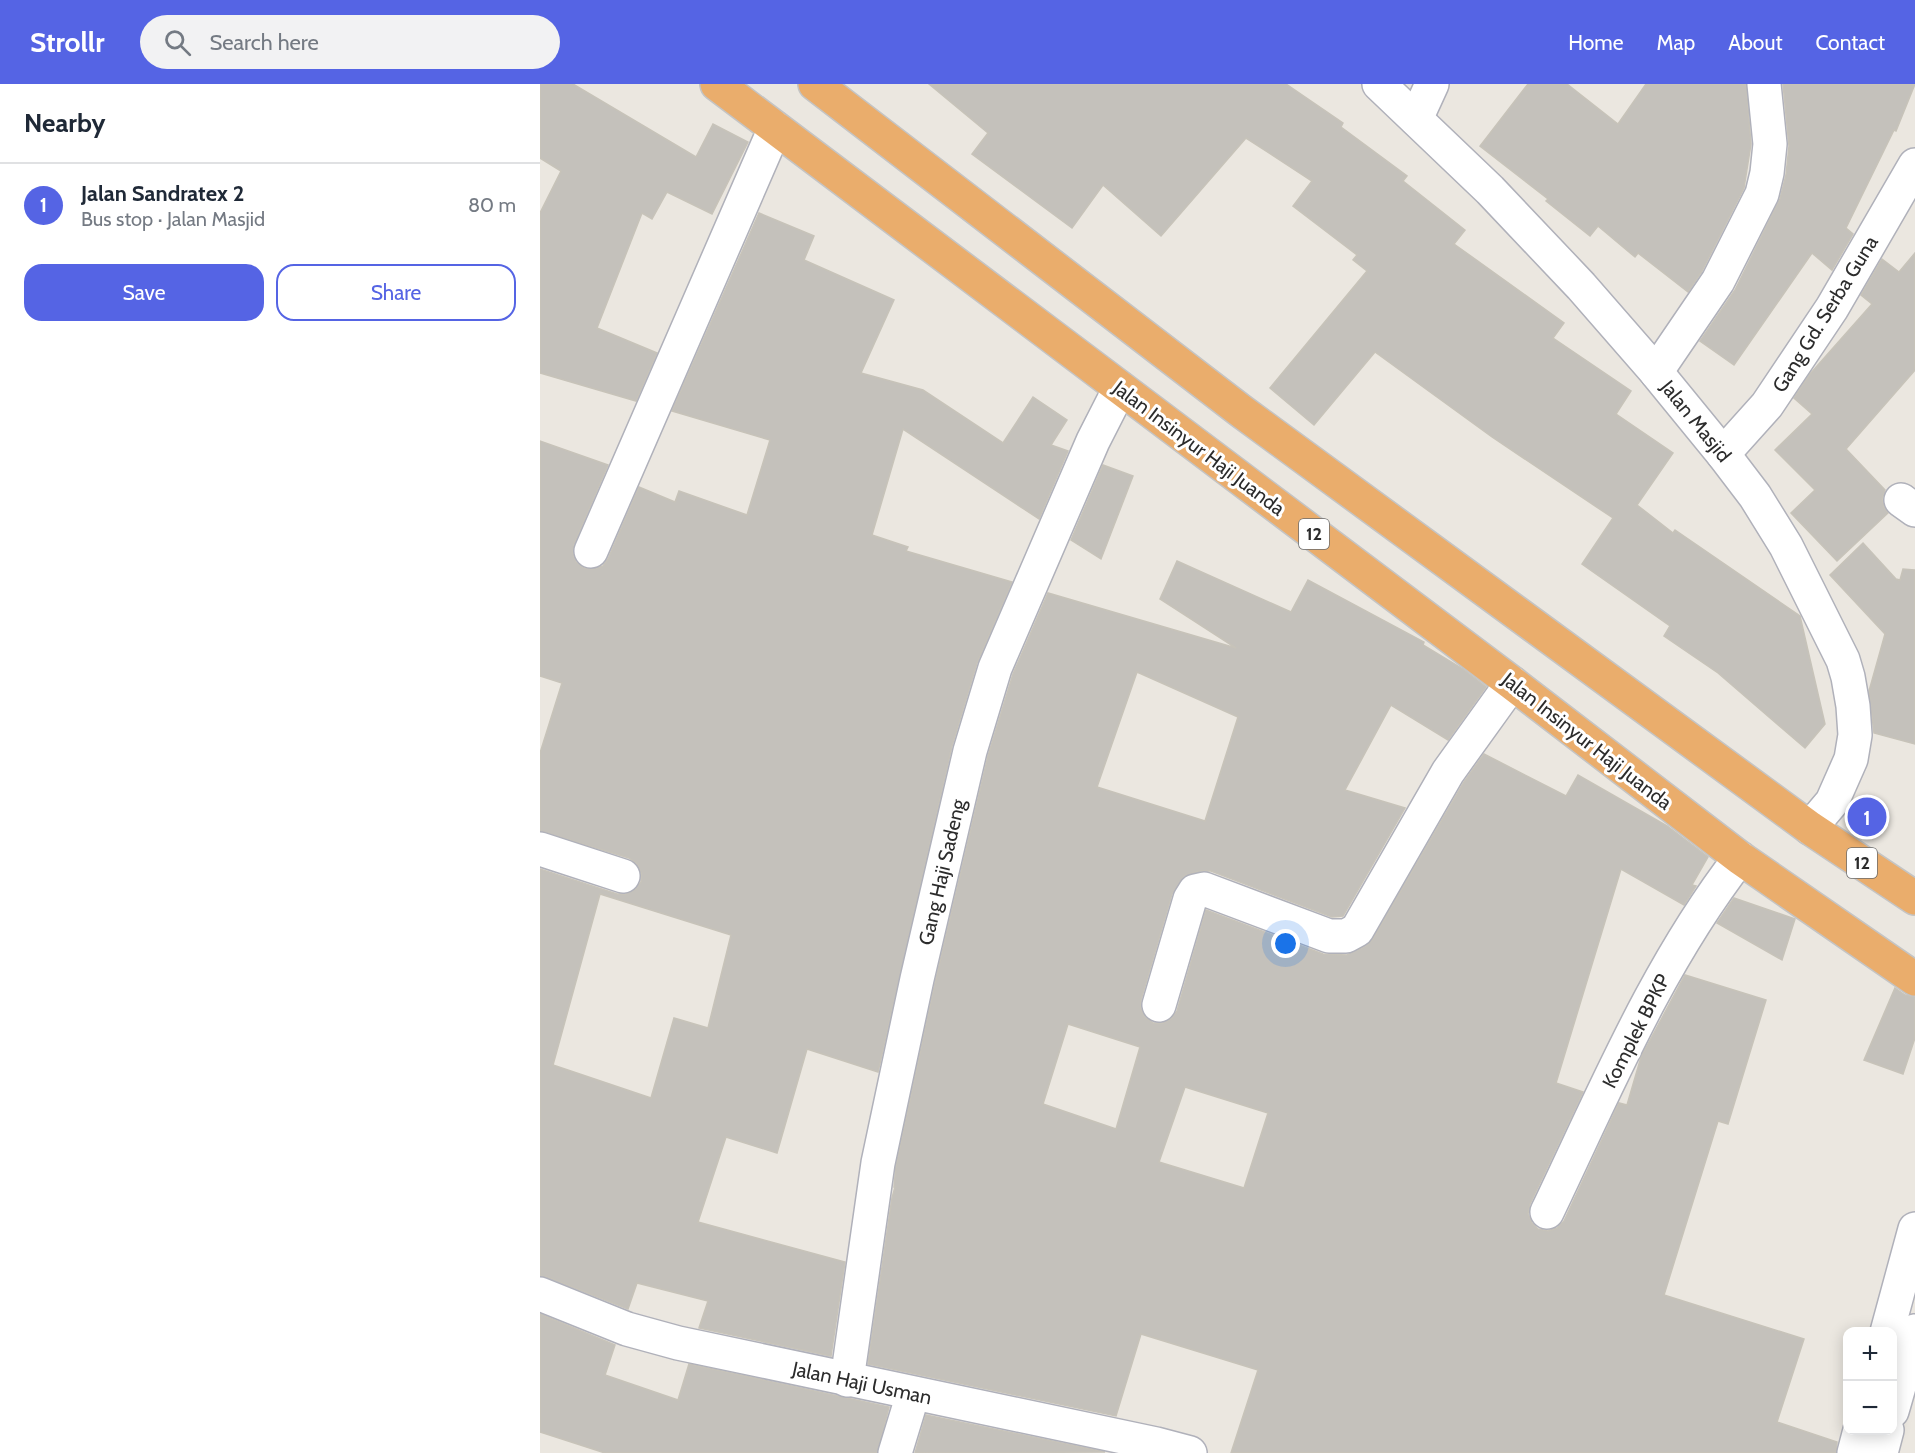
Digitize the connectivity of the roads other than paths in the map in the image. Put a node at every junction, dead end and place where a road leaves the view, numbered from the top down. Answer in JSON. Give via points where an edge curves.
{"nodes":[{"id":1,"x":717,"y":84,"type":"edge"},
{"id":2,"x":815,"y":84,"type":"edge"},
{"id":3,"x":1379,"y":84,"type":"edge"},
{"id":4,"x":1432,"y":84,"type":"edge"},
{"id":5,"x":1764,"y":84,"type":"edge"},
{"id":6,"x":1416,"y":119,"type":"junction"},
{"id":7,"x":774,"y":128,"type":"junction"},
{"id":8,"x":1915,"y":165,"type":"edge"},
{"id":9,"x":1656,"y":372,"type":"junction"},
{"id":10,"x":1120,"y":388,"type":"junction"},
{"id":11,"x":1723,"y":454,"type":"junction"},
{"id":12,"x":591,"y":551,"type":"dead end"},
{"id":13,"x":1512,"y":683,"type":"junction"},
{"id":14,"x":1810,"y":828,"type":"junction"},
{"id":15,"x":540,"y":849,"type":"edge"},
{"id":16,"x":1740,"y":858,"type":"junction"},
{"id":17,"x":623,"y":876,"type":"dead end"},
{"id":18,"x":1915,"y":898,"type":"edge"},
{"id":19,"x":1915,"y":980,"type":"edge"},
{"id":20,"x":1159,"y":1005,"type":"dead end"},
{"id":21,"x":1547,"y":1212,"type":"dead end"},
{"id":22,"x":1915,"y":1229,"type":"edge"},
{"id":23,"x":540,"y":1294,"type":"edge"},
{"id":24,"x":1888,"y":1327,"type":"edge"},
{"id":25,"x":1915,"y":1331,"type":"edge"},
{"id":26,"x":847,"y":1380,"type":"junction"},
{"id":27,"x":913,"y":1394,"type":"junction"},
{"id":28,"x":1897,"y":1396,"type":"edge"},
{"id":29,"x":1859,"y":1435,"type":"edge"},
{"id":30,"x":1886,"y":1435,"type":"edge"},
{"id":31,"x":1154,"y":1448,"type":"edge"},
{"id":32,"x":895,"y":1453,"type":"edge"},
{"id":33,"x":1190,"y":1453,"type":"edge"},
{"id":34,"x":1854,"y":1453,"type":"edge"},
{"id":35,"x":1881,"y":1453,"type":"edge"}],
"edges":[{"from":1,"to":7,"type":"highway","name":"Jalan Insinyur Haji Juanda","number":"12"},
{"from":2,"to":14,"type":"highway","number":"12","via":[[1241,411]]},
{"from":3,"to":6,"type":"street","name":"Jalan Masjid"},
{"from":4,"to":6,"type":"street"},
{"from":5,"to":9,"type":"street","via":[[1770,144],[1762,194],[1718,281]]},
{"from":6,"to":9,"type":"street","name":"Jalan Masjid","via":[[1490,190]]},
{"from":7,"to":10,"type":"highway","name":"Jalan Insinyur Haji Juanda","number":"12"},
{"from":7,"to":12,"type":"street"},
{"from":8,"to":11,"type":"street","name":"Gang Gd. Serba Guna","via":[[1832,308],[1767,405]]},
{"from":9,"to":11,"type":"street","name":"Jalan Masjid"},
{"from":10,"to":13,"type":"highway","name":"Jalan Insinyur Haji Juanda","number":"12"},
{"from":10,"to":26,"type":"street","name":"Gang Haji Sadeng","via":[[1093,441],[995,668],[970,751],[878,1163]]},
{"from":11,"to":14,"type":"street","name":"Jalan Masjid","via":[[1786,546],[1848,677],[1855,735],[1851,759],[1832,802]]},
{"from":13,"to":16,"type":"highway","name":"Jalan Insinyur Haji Juanda","number":"12"},
{"from":13,"to":20,"type":"street","via":[[1448,772],[1357,930],[1346,936],[1329,936],[1204,889],[1196,891]]},
{"from":14,"to":18,"type":"highway","number":"12"},
{"from":15,"to":17,"type":"street"},
{"from":16,"to":19,"type":"highway","name":"Jalan Insinyur Haji Juanda","number":"12"},
{"from":16,"to":21,"type":"street","name":"Komplek BPKP","via":[[1656,985]]},
{"from":22,"to":24,"type":"street"},
{"from":23,"to":26,"type":"street","name":"Jalan Haji Usman","via":[[627,1329]]},
{"from":25,"to":28,"type":"street"},
{"from":26,"to":27,"type":"street","name":"Jalan Haji Usman"},
{"from":27,"to":31,"type":"street","name":"Jalan Haji Usman"},
{"from":27,"to":32,"type":"street"},
{"from":29,"to":34,"type":"street"},
{"from":30,"to":35,"type":"street"},
{"from":31,"to":33,"type":"street","name":"Jalan Haji Usman"}]}
